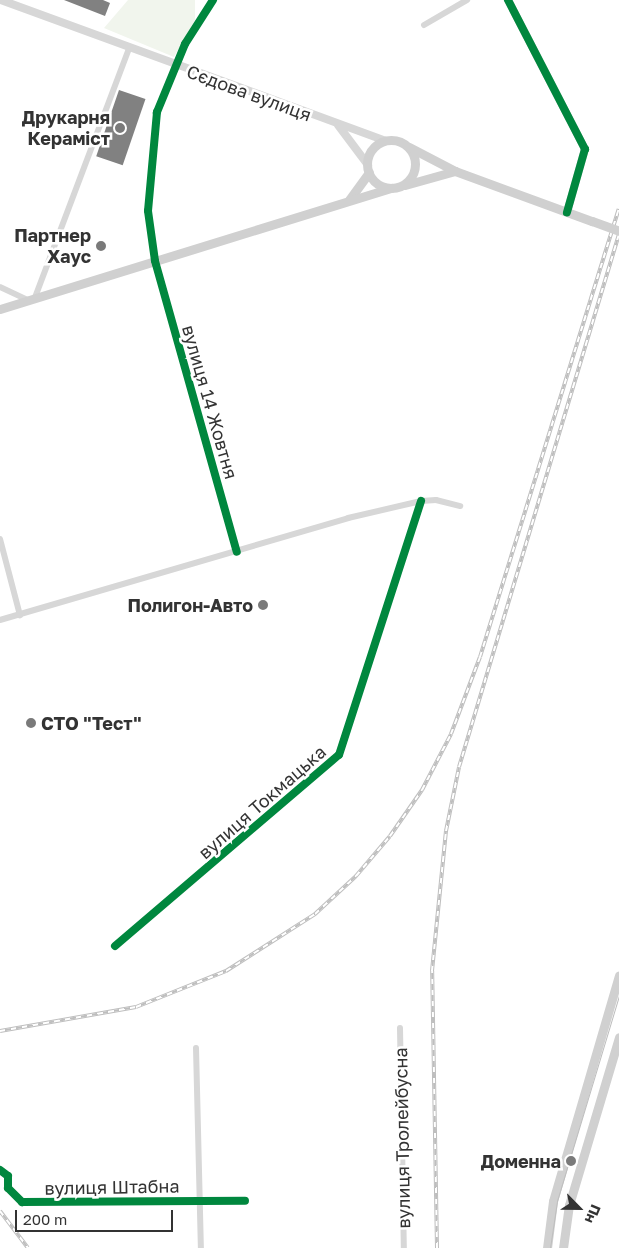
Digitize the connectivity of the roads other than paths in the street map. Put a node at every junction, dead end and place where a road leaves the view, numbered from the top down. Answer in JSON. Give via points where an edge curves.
{"nodes":[{"id":1,"x":1,"y":0,"type":"edge"},
{"id":2,"x":212,"y":0,"type":"edge"},
{"id":3,"x":467,"y":0,"type":"edge"},
{"id":4,"x":508,"y":0,"type":"edge"},
{"id":5,"x":424,"y":25,"type":"dead end"},
{"id":6,"x":129,"y":49,"type":"junction"},
{"id":7,"x":174,"y":66,"type":"junction"},
{"id":8,"x":338,"y":125,"type":"junction"},
{"id":9,"x":386,"y":140,"type":"junction"},
{"id":10,"x":409,"y":147,"type":"junction"},
{"id":11,"x":368,"y":168,"type":"junction"},
{"id":12,"x":455,"y":171,"type":"junction"},
{"id":13,"x":396,"y":187,"type":"junction"},
{"id":14,"x":349,"y":200,"type":"junction"},
{"id":15,"x":567,"y":212,"type":"junction"},
{"id":16,"x":619,"y":231,"type":"edge"},
{"id":17,"x":155,"y":261,"type":"junction"},
{"id":18,"x":0,"y":287,"type":"edge"},
{"id":19,"x":32,"y":300,"type":"junction"},
{"id":20,"x":0,"y":309,"type":"edge"},
{"id":21,"x":420,"y":501,"type":"junction"},
{"id":22,"x":460,"y":506,"type":"dead end"},
{"id":23,"x":0,"y":538,"type":"edge"},
{"id":24,"x":237,"y":552,"type":"junction"},
{"id":25,"x":20,"y":615,"type":"junction"},
{"id":26,"x":0,"y":620,"type":"edge"},
{"id":27,"x":115,"y":946,"type":"dead end"},
{"id":28,"x":619,"y":975,"type":"edge"},
{"id":29,"x":400,"y":1028,"type":"dead end"},
{"id":30,"x":619,"y":1037,"type":"edge"},
{"id":31,"x":196,"y":1048,"type":"dead end"},
{"id":32,"x":0,"y":1170,"type":"edge"},
{"id":33,"x":201,"y":1200,"type":"junction"},
{"id":34,"x":245,"y":1201,"type":"dead end"},
{"id":35,"x":201,"y":1248,"type":"edge"},
{"id":36,"x":404,"y":1248,"type":"edge"},
{"id":37,"x":547,"y":1248,"type":"edge"},
{"id":38,"x":563,"y":1248,"type":"edge"}],
"edges":[{"from":1,"to":6,"type":"street","name":"Сєдова вулиця"},
{"from":2,"to":7,"type":"street","name":"вулиця 14 Жовтня"},
{"from":3,"to":5,"type":"street"},
{"from":4,"to":15,"type":"street","via":[[585,149]]},
{"from":6,"to":7,"type":"street","name":"Сєдова вулиця"},
{"from":6,"to":19,"type":"street"},
{"from":7,"to":8,"type":"street","name":"Сєдова вулиця"},
{"from":7,"to":17,"type":"street","name":"вулиця 14 Жовтня","via":[[157,112],[149,188]]},
{"from":8,"to":9,"type":"street","name":"Сєдова вулиця"},
{"from":8,"to":11,"type":"street"},
{"from":9,"to":10,"type":"main road"},
{"from":9,"to":11,"type":"main road","via":[[373,149]]},
{"from":10,"to":12,"type":"main road"},
{"from":10,"to":13,"type":"main road","via":[[415,170]]},
{"from":11,"to":13,"type":"main road","via":[[378,184]]},
{"from":11,"to":14,"type":"main road"},
{"from":12,"to":13,"type":"main road"},
{"from":12,"to":15,"type":"main road"},
{"from":13,"to":14,"type":"main road"},
{"from":14,"to":17,"type":"main road"},
{"from":15,"to":16,"type":"main road","bridge":true},
{"from":17,"to":19,"type":"main road"},
{"from":17,"to":24,"type":"street","name":"вулиця 14 Жовтня"},
{"from":18,"to":19,"type":"street"},
{"from":19,"to":20,"type":"main road"},
{"from":21,"to":22,"type":"street","via":[[436,500]]},
{"from":21,"to":24,"type":"street"},
{"from":21,"to":27,"type":"street","name":"вулиця Токмацька","via":[[339,755]]},
{"from":23,"to":25,"type":"street"},
{"from":24,"to":25,"type":"street"},
{"from":25,"to":26,"type":"street"},
{"from":28,"to":37,"type":"main road","via":[[553,1201]]},
{"from":29,"to":36,"type":"street","name":"вулиця Тролейбусна"},
{"from":30,"to":38,"type":"main road","via":[[569,1205]]},
{"from":31,"to":33,"type":"street"},
{"from":32,"to":33,"type":"street","name":"вулиця Штабна","via":[[8,1176],[8,1188],[22,1202]]},
{"from":33,"to":34,"type":"street","name":"вулиця Штабна"},
{"from":33,"to":35,"type":"street"}]}
